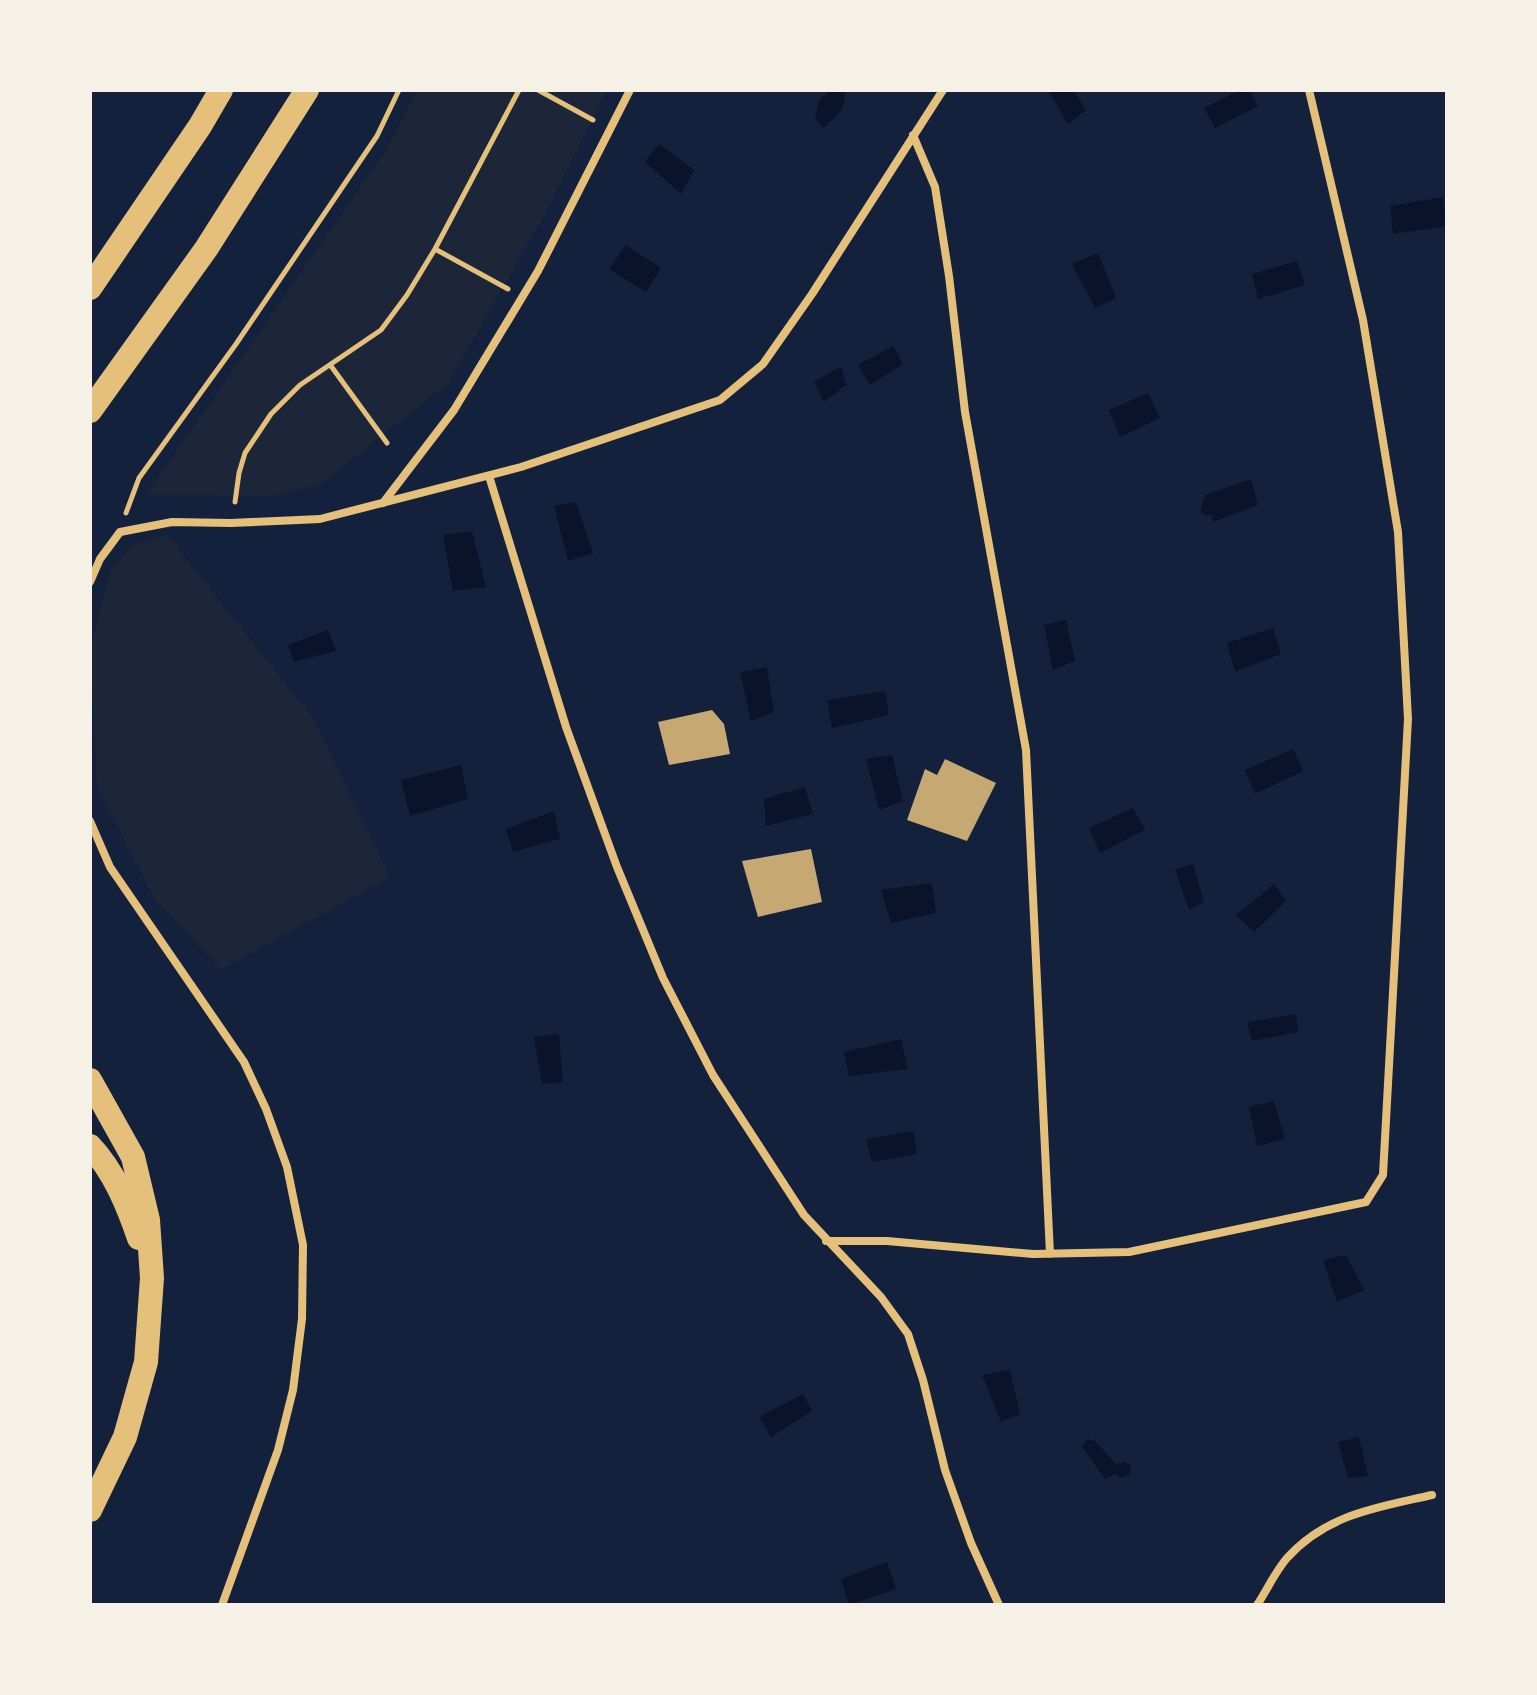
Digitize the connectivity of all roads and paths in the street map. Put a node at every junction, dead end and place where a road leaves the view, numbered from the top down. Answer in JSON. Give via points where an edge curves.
{"nodes":[{"id":1,"x":221,"y":90,"type":"edge"},
{"id":2,"x":307,"y":90,"type":"edge"},
{"id":3,"x":399,"y":90,"type":"edge"},
{"id":4,"x":519,"y":90,"type":"edge"},
{"id":5,"x":538,"y":90,"type":"edge"},
{"id":6,"x":630,"y":90,"type":"edge"},
{"id":7,"x":943,"y":90,"type":"edge"},
{"id":8,"x":1309,"y":90,"type":"edge"},
{"id":9,"x":600,"y":123,"type":"dead end"},
{"id":10,"x":913,"y":135,"type":"junction"},
{"id":11,"x":435,"y":249,"type":"junction"},
{"id":12,"x":90,"y":288,"type":"edge"},
{"id":13,"x":510,"y":290,"type":"dead end"},
{"id":14,"x":331,"y":366,"type":"junction"},
{"id":15,"x":90,"y":411,"type":"edge"},
{"id":16,"x":387,"y":443,"type":"dead end"},
{"id":17,"x":489,"y":476,"type":"junction"},
{"id":18,"x":235,"y":502,"type":"dead end"},
{"id":19,"x":382,"y":504,"type":"junction"},
{"id":20,"x":120,"y":532,"type":"junction"},
{"id":21,"x":90,"y":582,"type":"edge"},
{"id":22,"x":90,"y":821,"type":"edge"},
{"id":23,"x":90,"y":1080,"type":"edge"},
{"id":24,"x":90,"y":1146,"type":"edge"},
{"id":25,"x":826,"y":1241,"type":"junction"},
{"id":26,"x":1050,"y":1254,"type":"junction"},
{"id":27,"x":152,"y":1278,"type":"junction"},
{"id":28,"x":1432,"y":1495,"type":"dead end"},
{"id":29,"x":90,"y":1510,"type":"edge"},
{"id":30,"x":222,"y":1605,"type":"edge"},
{"id":31,"x":999,"y":1605,"type":"edge"},
{"id":32,"x":1257,"y":1605,"type":"edge"}],
"edges":[{"from":1,"to":12,"type":"highway"},
{"from":2,"to":15,"type":"highway","via":[[206,249]]},
{"from":3,"to":20,"type":"path","via":[[369,148],[139,478]]},
{"from":4,"to":11,"type":"path"},
{"from":5,"to":9,"type":"path"},
{"from":6,"to":19,"type":"street","via":[[531,283],[454,410]]},
{"from":7,"to":10,"type":"street"},
{"from":8,"to":26,"type":"street","via":[[1363,320],[1398,532],[1408,719],[1383,1175],[1366,1202],[1129,1252]]},
{"from":10,"to":17,"type":"street","via":[[763,364],[720,400]]},
{"from":10,"to":26,"type":"street","via":[[935,187],[965,412],[1026,750]]},
{"from":11,"to":13,"type":"path"},
{"from":11,"to":14,"type":"path","via":[[381,330]]},
{"from":14,"to":16,"type":"path"},
{"from":14,"to":18,"type":"path","via":[[300,385],[271,414],[245,453]]},
{"from":17,"to":19,"type":"street"},
{"from":17,"to":25,"type":"street","via":[[566,727],[663,978],[713,1075]]},
{"from":19,"to":20,"type":"street","via":[[320,519],[172,522]]},
{"from":20,"to":21,"type":"street"},
{"from":22,"to":30,"type":"street","via":[[110,867],[244,1062],[287,1167],[303,1245],[302,1319],[293,1390],[278,1450]]},
{"from":23,"to":27,"type":"highway","via":[[133,1157],[148,1220]]},
{"from":24,"to":27,"type":"highway","via":[[128,1206]]},
{"from":25,"to":26,"type":"street"},
{"from":25,"to":31,"type":"street","via":[[881,1297],[908,1334],[945,1470]]},
{"from":27,"to":29,"type":"highway","via":[[146,1362],[125,1437]]},
{"from":28,"to":32,"type":"street","via":[[1326,1525],[1287,1559]]}]}
